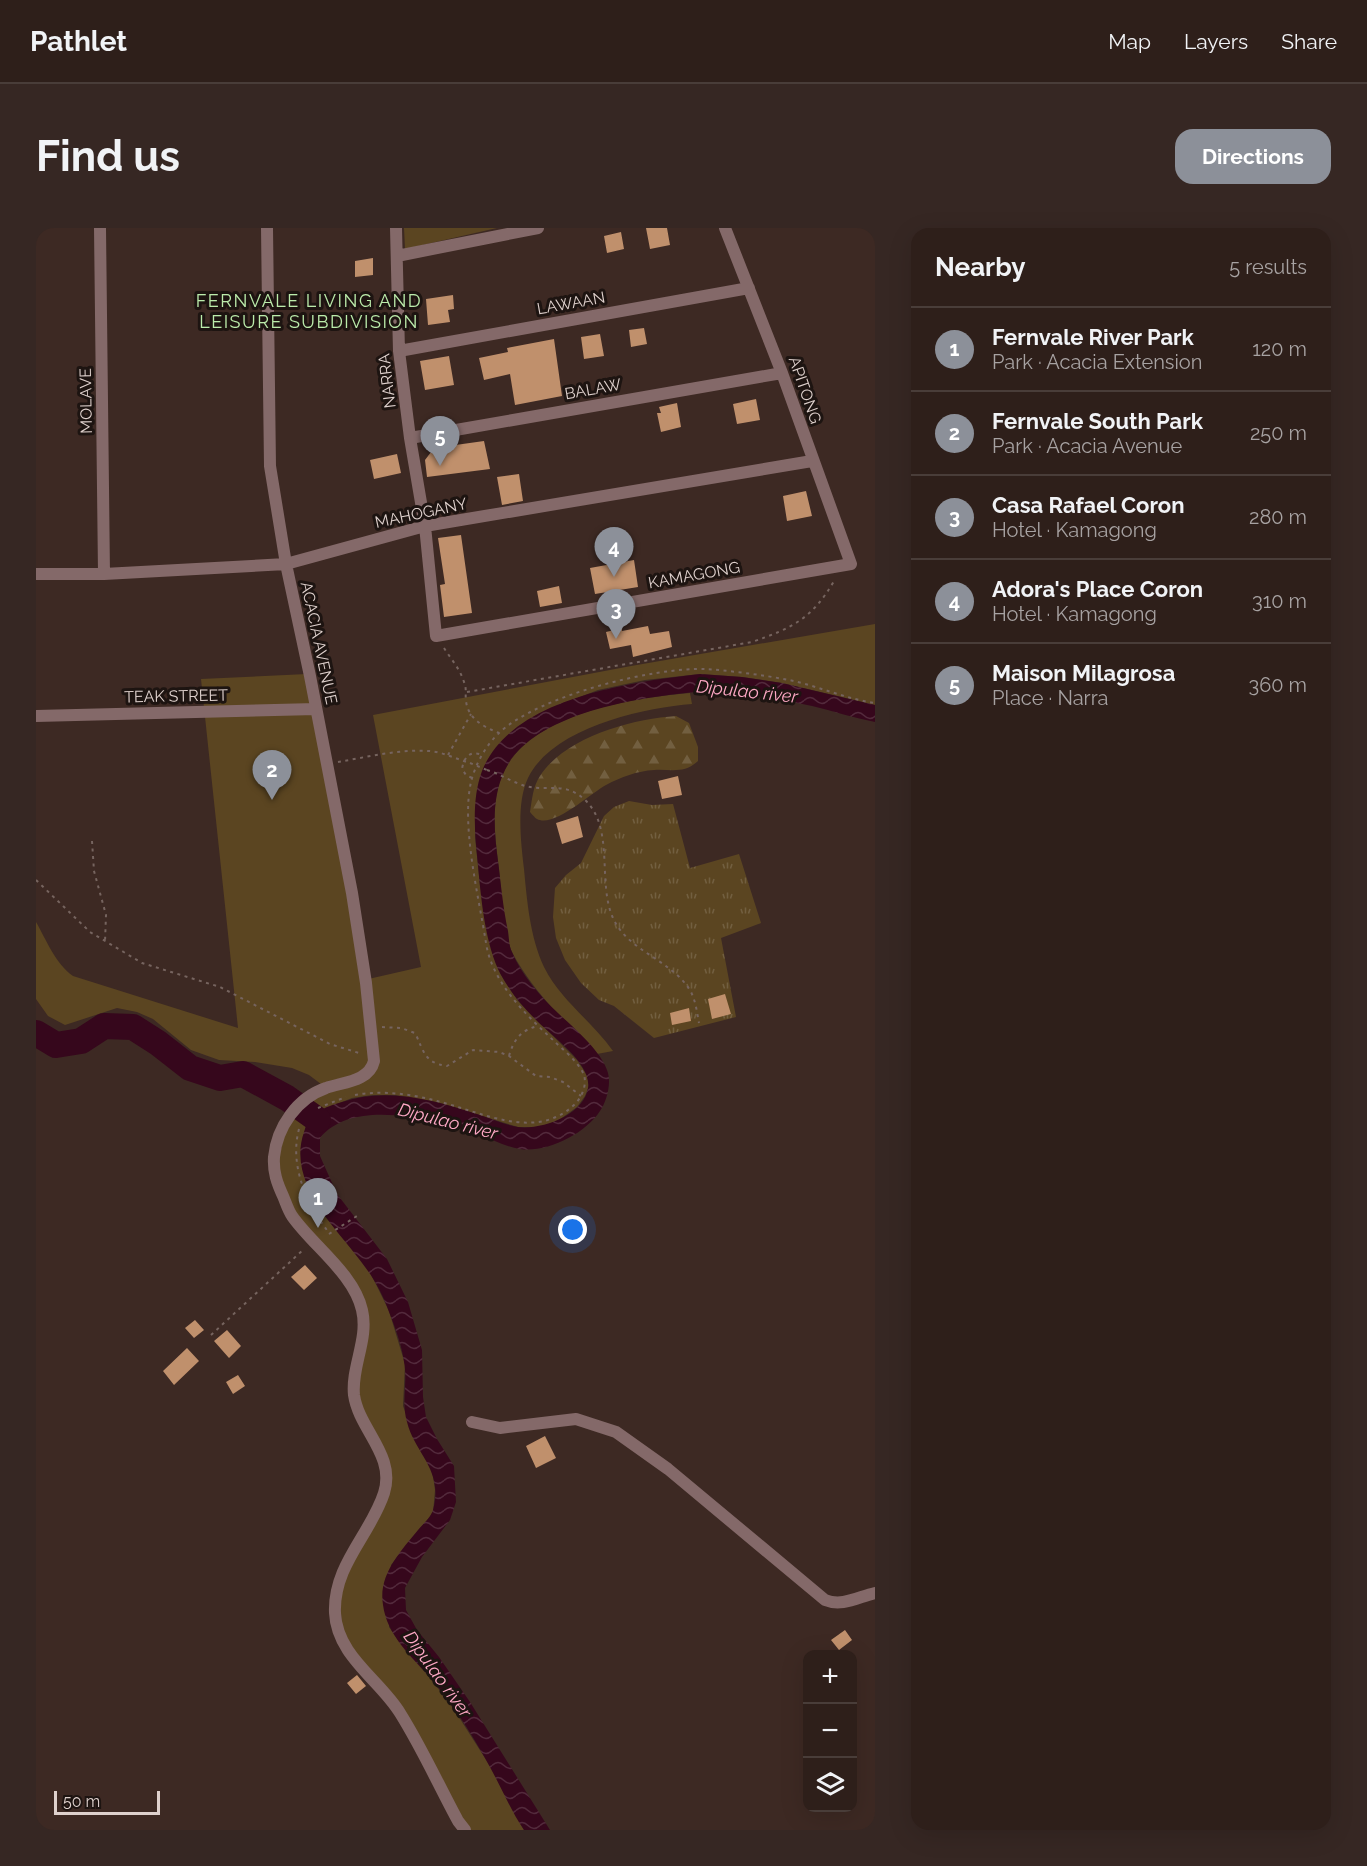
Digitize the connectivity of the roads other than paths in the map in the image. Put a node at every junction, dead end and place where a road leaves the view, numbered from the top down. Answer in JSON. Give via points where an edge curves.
{"nodes":[{"id":1,"x":100,"y":228,"type":"edge"},
{"id":2,"x":267,"y":228,"type":"edge"},
{"id":3,"x":396,"y":228,"type":"edge"},
{"id":4,"x":532,"y":228,"type":"edge"},
{"id":5,"x":725,"y":228,"type":"edge"},
{"id":6,"x":397,"y":256,"type":"junction"},
{"id":7,"x":749,"y":288,"type":"junction"},
{"id":8,"x":399,"y":351,"type":"junction"},
{"id":9,"x":782,"y":373,"type":"junction"},
{"id":10,"x":410,"y":438,"type":"junction"},
{"id":11,"x":812,"y":461,"type":"junction"},
{"id":12,"x":424,"y":526,"type":"junction"},
{"id":13,"x":286,"y":564,"type":"junction"},
{"id":14,"x":845,"y":565,"type":"joint"},
{"id":15,"x":36,"y":574,"type":"edge"},
{"id":16,"x":104,"y":574,"type":"junction"},
{"id":17,"x":436,"y":636,"type":"joint"},
{"id":18,"x":316,"y":709,"type":"junction"},
{"id":19,"x":36,"y":716,"type":"edge"},
{"id":20,"x":471,"y":1422,"type":"dead end"},
{"id":21,"x":875,"y":1593,"type":"edge"},
{"id":22,"x":465,"y":1830,"type":"edge"}],
"edges":[{"from":1,"to":16,"type":"street","name":"MOLAVE"},
{"from":2,"to":13,"type":"street","name":"ACACIA AVENUE","via":[[270,466]]},
{"from":3,"to":6,"type":"street","name":"NARRA"},
{"from":4,"to":6,"type":"street"},
{"from":5,"to":7,"type":"street","name":"APITONG"},
{"from":6,"to":8,"type":"street","name":"NARRA"},
{"from":7,"to":8,"type":"street","name":"LAWAAN"},
{"from":7,"to":9,"type":"street","name":"APITONG"},
{"from":8,"to":10,"type":"street","name":"NARRA"},
{"from":9,"to":10,"type":"street","name":"BALAW"},
{"from":9,"to":11,"type":"street","name":"APITONG"},
{"from":10,"to":12,"type":"street","name":"NARRA"},
{"from":11,"to":12,"type":"street","name":"MAHOGANY"},
{"from":11,"to":14,"type":"street","name":"APITONG"},
{"from":12,"to":13,"type":"street","name":"MAHOGANY"},
{"from":12,"to":17,"type":"street","name":"NARRA"},
{"from":13,"to":16,"type":"street","name":"MAHOGANY"},
{"from":13,"to":18,"type":"street","name":"ACACIA AVENUE"},
{"from":14,"to":17,"type":"street","name":"KAMAGONG"},
{"from":15,"to":16,"type":"street","name":"MAHOGANY"},
{"from":18,"to":19,"type":"street","name":"TEAK STREET"},
{"from":18,"to":22,"type":"street","name":"ACACIA AVENUE","via":[[352,892],[374,1057],[373,1067],[358,1078],[312,1094],[289,1116],[274,1156],[274,1177],[291,1215],[350,1284],[362,1310],[354,1395],[386,1470],[385,1490],[377,1510],[339,1582],[335,1613],[343,1644],[400,1712]]},
{"from":20,"to":21,"type":"street","via":[[500,1428],[576,1419],[616,1432],[669,1469],[825,1600],[843,1603]]}]}
